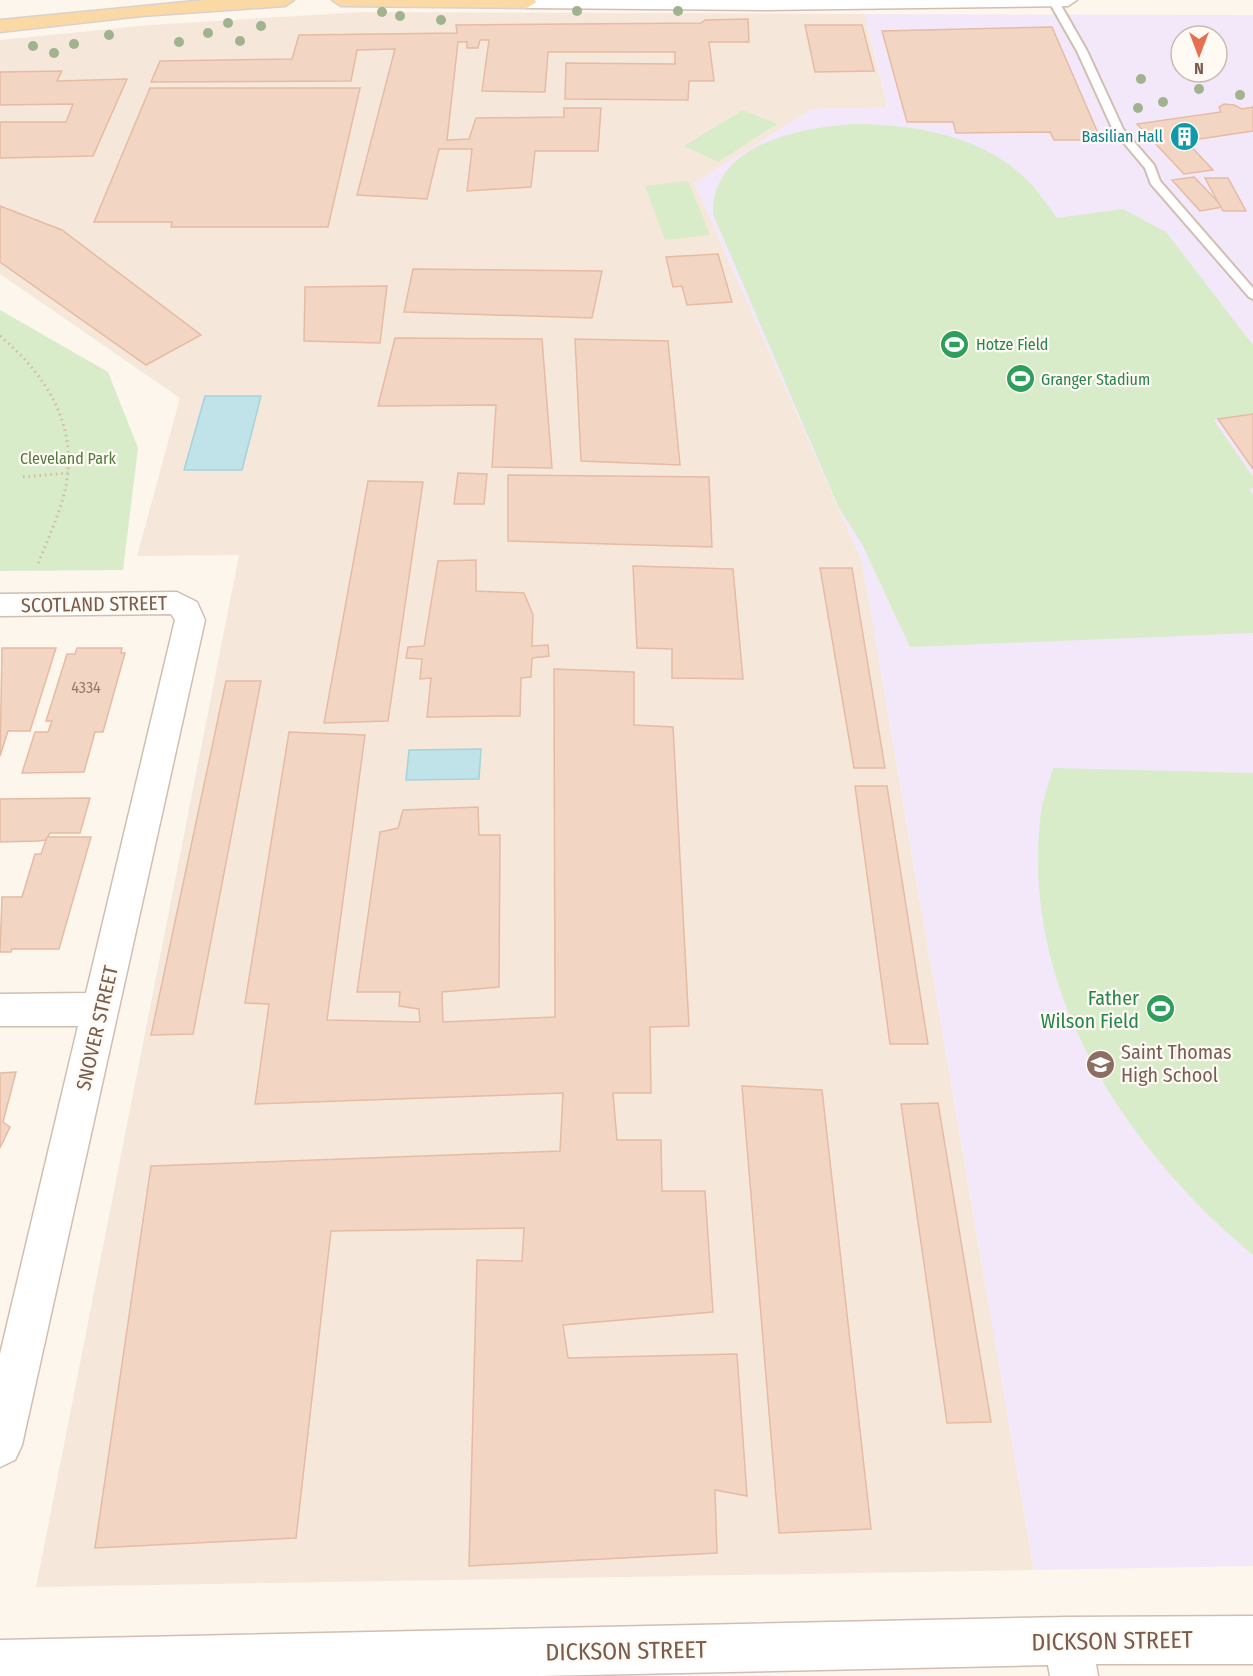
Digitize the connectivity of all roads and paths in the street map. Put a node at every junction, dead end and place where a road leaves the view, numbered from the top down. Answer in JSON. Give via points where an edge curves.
{"nodes":[{"id":1,"x":285,"y":0,"type":"edge"},
{"id":2,"x":340,"y":0,"type":"edge"},
{"id":3,"x":1053,"y":0,"type":"edge"},
{"id":4,"x":1068,"y":0,"type":"edge"},
{"id":5,"x":526,"y":2,"type":"joint"},
{"id":6,"x":0,"y":26,"type":"edge"},
{"id":7,"x":1253,"y":295,"type":"edge"},
{"id":8,"x":0,"y":336,"type":"edge"},
{"id":9,"x":68,"y":473,"type":"junction"},
{"id":10,"x":23,"y":477,"type":"dead end"},
{"id":11,"x":38,"y":564,"type":"dead end"},
{"id":12,"x":0,"y":605,"type":"edge"},
{"id":13,"x":187,"y":610,"type":"joint"},
{"id":14,"x":101,"y":1008,"type":"junction"},
{"id":15,"x":0,"y":1010,"type":"edge"},
{"id":16,"x":0,"y":1445,"type":"edge"},
{"id":17,"x":1253,"y":1640,"type":"edge"},
{"id":18,"x":1071,"y":1659,"type":"edge"},
{"id":19,"x":0,"y":1664,"type":"edge"},
{"id":20,"x":280,"y":1667,"type":"edge"}],
"edges":[{"from":1,"to":6,"type":"main road","via":[[142,10]]},
{"from":2,"to":5,"type":"main road"},
{"from":3,"to":4,"type":"street"},
{"from":3,"to":5,"type":"street"},
{"from":3,"to":7,"type":"lane","via":[[1082,51],[1118,130],[1150,167],[1155,182]]},
{"from":8,"to":9,"type":"path","via":[[38,369],[59,404],[69,440]]},
{"from":9,"to":10,"type":"path"},
{"from":9,"to":11,"type":"path"},
{"from":12,"to":13,"type":"street","name":"SCOTLAND STREET","via":[[177,603]]},
{"from":13,"to":14,"type":"street","name":"SNOVER STREET","via":[[190,620]]},
{"from":14,"to":15,"type":"street"},
{"from":14,"to":16,"type":"street","name":"SNOVER STREET"},
{"from":17,"to":18,"type":"street","name":"DICKSON STREET"},
{"from":18,"to":20,"type":"street","name":"DICKSON STREET"},
{"from":19,"to":20,"type":"street","name":"DICKSON STREET"}]}
